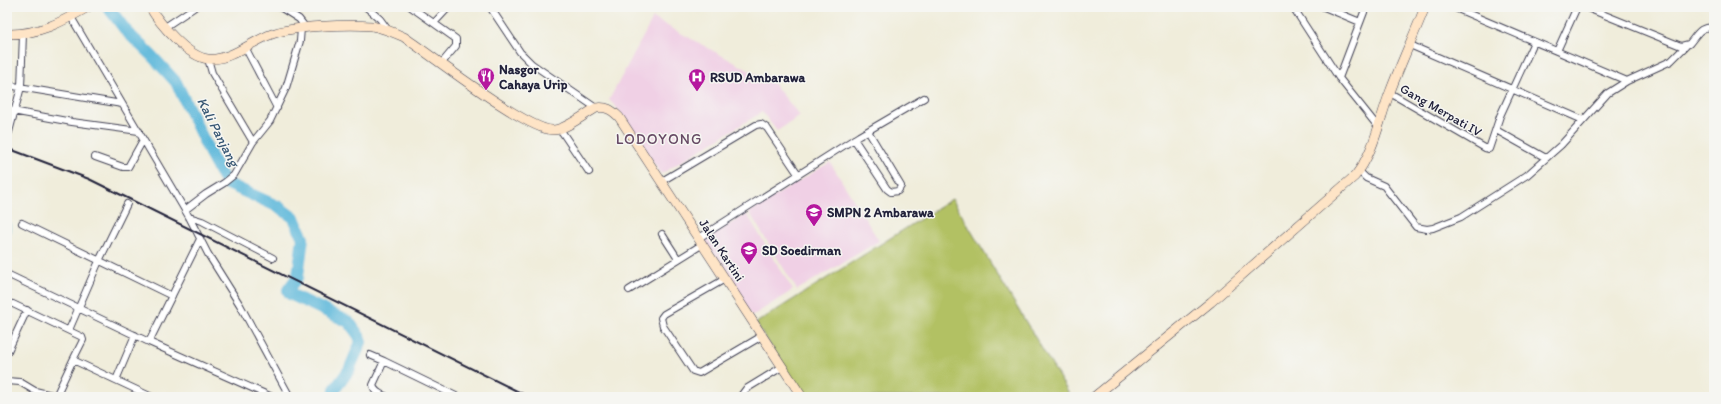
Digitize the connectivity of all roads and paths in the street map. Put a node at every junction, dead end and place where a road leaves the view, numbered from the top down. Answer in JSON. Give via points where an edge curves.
{"nodes":[{"id":1,"x":88,"y":7,"type":"edge"},
{"id":2,"x":150,"y":7,"type":"edge"},
{"id":3,"x":195,"y":7,"type":"edge"},
{"id":4,"x":280,"y":7,"type":"edge"},
{"id":5,"x":366,"y":7,"type":"edge"},
{"id":6,"x":410,"y":7,"type":"edge"},
{"id":7,"x":449,"y":7,"type":"edge"},
{"id":8,"x":490,"y":7,"type":"edge"},
{"id":9,"x":1293,"y":7,"type":"edge"},
{"id":10,"x":1324,"y":7,"type":"edge"},
{"id":11,"x":1366,"y":7,"type":"edge"},
{"id":12,"x":1425,"y":7,"type":"edge"},
{"id":13,"x":1453,"y":7,"type":"edge"},
{"id":14,"x":1577,"y":7,"type":"edge"},
{"id":15,"x":1585,"y":7,"type":"edge"},
{"id":16,"x":71,"y":17,"type":"junction"},
{"id":17,"x":1360,"y":22,"type":"junction"},
{"id":18,"x":434,"y":23,"type":"junction"},
{"id":19,"x":164,"y":27,"type":"junction"},
{"id":20,"x":303,"y":28,"type":"junction"},
{"id":21,"x":1714,"y":28,"type":"edge"},
{"id":22,"x":388,"y":30,"type":"junction"},
{"id":23,"x":7,"y":34,"type":"edge"},
{"id":24,"x":23,"y":34,"type":"junction"},
{"id":25,"x":1534,"y":42,"type":"junction"},
{"id":26,"x":1410,"y":45,"type":"junction"},
{"id":27,"x":1686,"y":46,"type":"junction"},
{"id":28,"x":245,"y":47,"type":"junction"},
{"id":29,"x":1557,"y":51,"type":"junction"},
{"id":30,"x":208,"y":59,"type":"junction"},
{"id":31,"x":442,"y":64,"type":"junction"},
{"id":32,"x":1339,"y":78,"type":"junction"},
{"id":33,"x":1627,"y":81,"type":"junction"},
{"id":34,"x":7,"y":85,"type":"edge"},
{"id":35,"x":21,"y":87,"type":"junction"},
{"id":36,"x":1512,"y":89,"type":"junction"},
{"id":37,"x":1390,"y":93,"type":"junction"},
{"id":38,"x":924,"y":98,"type":"dead end"},
{"id":39,"x":122,"y":104,"type":"junction"},
{"id":40,"x":277,"y":108,"type":"junction"},
{"id":41,"x":596,"y":108,"type":"junction"},
{"id":42,"x":7,"y":110,"type":"edge"},
{"id":43,"x":15,"y":111,"type":"junction"},
{"id":44,"x":1583,"y":120,"type":"junction"},
{"id":45,"x":1379,"y":128,"type":"junction"},
{"id":46,"x":560,"y":129,"type":"junction"},
{"id":47,"x":1496,"y":130,"type":"junction"},
{"id":48,"x":138,"y":131,"type":"junction"},
{"id":49,"x":868,"y":131,"type":"junction"},
{"id":50,"x":9,"y":132,"type":"dead end"},
{"id":51,"x":854,"y":139,"type":"junction"},
{"id":52,"x":143,"y":140,"type":"junction"},
{"id":53,"x":253,"y":142,"type":"junction"},
{"id":54,"x":95,"y":157,"type":"dead end"},
{"id":55,"x":1546,"y":158,"type":"junction"},
{"id":56,"x":1359,"y":171,"type":"junction"},
{"id":57,"x":589,"y":172,"type":"dead end"},
{"id":58,"x":798,"y":174,"type":"junction"},
{"id":59,"x":662,"y":181,"type":"junction"},
{"id":60,"x":128,"y":204,"type":"dead end"},
{"id":61,"x":185,"y":210,"type":"junction"},
{"id":62,"x":189,"y":217,"type":"junction"},
{"id":63,"x":22,"y":223,"type":"dead end"},
{"id":64,"x":662,"y":234,"type":"dead end"},
{"id":65,"x":200,"y":240,"type":"junction"},
{"id":66,"x":701,"y":241,"type":"junction"},
{"id":67,"x":273,"y":258,"type":"dead end"},
{"id":68,"x":678,"y":259,"type":"junction"},
{"id":69,"x":100,"y":261,"type":"junction"},
{"id":70,"x":7,"y":274,"type":"edge"},
{"id":71,"x":725,"y":279,"type":"junction"},
{"id":72,"x":629,"y":290,"type":"dead end"},
{"id":73,"x":172,"y":296,"type":"junction"},
{"id":74,"x":13,"y":304,"type":"dead end"},
{"id":75,"x":79,"y":308,"type":"junction"},
{"id":76,"x":27,"y":310,"type":"junction"},
{"id":77,"x":69,"y":330,"type":"junction"},
{"id":78,"x":135,"y":335,"type":"junction"},
{"id":79,"x":762,"y":336,"type":"junction"},
{"id":80,"x":149,"y":342,"type":"junction"},
{"id":81,"x":7,"y":353,"type":"edge"},
{"id":82,"x":370,"y":355,"type":"dead end"},
{"id":83,"x":73,"y":360,"type":"junction"},
{"id":84,"x":384,"y":361,"type":"junction"},
{"id":85,"x":782,"y":367,"type":"junction"},
{"id":86,"x":116,"y":380,"type":"junction"},
{"id":87,"x":7,"y":381,"type":"edge"},
{"id":88,"x":35,"y":391,"type":"junction"},
{"id":89,"x":30,"y":397,"type":"edge"},
{"id":90,"x":56,"y":397,"type":"edge"},
{"id":91,"x":152,"y":397,"type":"edge"},
{"id":92,"x":272,"y":397,"type":"edge"},
{"id":93,"x":290,"y":397,"type":"edge"},
{"id":94,"x":386,"y":397,"type":"edge"},
{"id":95,"x":458,"y":397,"type":"edge"},
{"id":96,"x":740,"y":397,"type":"edge"},
{"id":97,"x":802,"y":397,"type":"edge"},
{"id":98,"x":1094,"y":397,"type":"edge"}],
"edges":[{"from":1,"to":16,"type":"street"},
{"from":2,"to":19,"type":"street"},
{"from":3,"to":19,"type":"street"},
{"from":4,"to":20,"type":"street","via":[[299,19]]},
{"from":5,"to":22,"type":"street"},
{"from":6,"to":18,"type":"street"},
{"from":7,"to":18,"type":"street"},
{"from":8,"to":41,"type":"street","via":[[520,52],[532,64]]},
{"from":9,"to":32,"type":"street"},
{"from":10,"to":17,"type":"street"},
{"from":11,"to":17,"type":"street"},
{"from":12,"to":26,"type":"street"},
{"from":13,"to":25,"type":"street"},
{"from":14,"to":29,"type":"street"},
{"from":15,"to":27,"type":"street"},
{"from":16,"to":24,"type":"street","via":[[37,32]]},
{"from":16,"to":39,"type":"street"},
{"from":17,"to":32,"type":"street"},
{"from":18,"to":31,"type":"street","via":[[457,43]]},
{"from":19,"to":30,"type":"street","via":[[186,48]]},
{"from":20,"to":22,"type":"street","via":[[373,26]]},
{"from":20,"to":28,"type":"street","via":[[273,33]]},
{"from":20,"to":40,"type":"street","via":[[286,88]]},
{"from":21,"to":27,"type":"street","via":[[1700,30]]},
{"from":22,"to":31,"type":"street","via":[[404,37]]},
{"from":23,"to":24,"type":"street"},
{"from":24,"to":35,"type":"street"},
{"from":25,"to":29,"type":"street"},
{"from":25,"to":36,"type":"street","name":"Gang Merpati IV"},
{"from":26,"to":36,"type":"street"},
{"from":26,"to":37,"type":"street"},
{"from":27,"to":33,"type":"street","via":[[1670,61]]},
{"from":28,"to":30,"type":"street","via":[[221,58]]},
{"from":28,"to":40,"type":"street"},
{"from":29,"to":33,"type":"street"},
{"from":30,"to":53,"type":"street","via":[[212,73]]},
{"from":31,"to":46,"type":"street","via":[[532,124],[544,129]]},
{"from":32,"to":45,"type":"street"},
{"from":33,"to":44,"type":"street","via":[[1608,93]]},
{"from":34,"to":35,"type":"street"},
{"from":35,"to":39,"type":"street"},
{"from":35,"to":43,"type":"street"},
{"from":36,"to":44,"type":"street"},
{"from":36,"to":47,"type":"street","name":"Gang Merpati IV"},
{"from":37,"to":45,"type":"street"},
{"from":37,"to":47,"type":"street","name":"Gang Merpati IV","via":[[1485,148],[1490,147]]},
{"from":38,"to":49,"type":"street"},
{"from":39,"to":48,"type":"street"},
{"from":40,"to":53,"type":"street"},
{"from":41,"to":46,"type":"street"},
{"from":41,"to":59,"type":"street","name":"Jalan Kartini","via":[[610,109],[619,116]]},
{"from":42,"to":43,"type":"street"},
{"from":43,"to":48,"type":"street"},
{"from":43,"to":50,"type":"street"},
{"from":44,"to":55,"type":"street"},
{"from":45,"to":56,"type":"street"},
{"from":46,"to":57,"type":"street"},
{"from":47,"to":55,"type":"street"},
{"from":48,"to":52,"type":"street"},
{"from":49,"to":51,"type":"street"},
{"from":49,"to":51,"type":"street","via":[[901,186],[898,192],[890,192],[887,189]]},
{"from":51,"to":58,"type":"street"},
{"from":52,"to":54,"type":"street","via":[[128,167]]},
{"from":52,"to":61,"type":"street"},
{"from":53,"to":61,"type":"street","via":[[234,175]]},
{"from":55,"to":56,"type":"street","via":[[1527,175],[1461,217],[1427,229],[1416,227],[1384,186],[1366,178]]},
{"from":56,"to":98,"type":"street","via":[[1211,302]]},
{"from":58,"to":59,"type":"street","via":[[767,128],[761,124]]},
{"from":58,"to":66,"type":"street"},
{"from":59,"to":66,"type":"street","name":"Jalan Kartini"},
{"from":60,"to":69,"type":"street"},
{"from":61,"to":62,"type":"street"},
{"from":62,"to":65,"type":"street"},
{"from":62,"to":67,"type":"street","via":[[202,221]]},
{"from":63,"to":69,"type":"street"},
{"from":64,"to":68,"type":"street"},
{"from":65,"to":73,"type":"street"},
{"from":65,"to":93,"type":"street","via":[[240,305]]},
{"from":66,"to":68,"type":"street"},
{"from":66,"to":71,"type":"street","name":"Jalan Kartini"},
{"from":68,"to":72,"type":"street"},
{"from":69,"to":73,"type":"street"},
{"from":69,"to":75,"type":"street"},
{"from":70,"to":75,"type":"street"},
{"from":71,"to":79,"type":"street","name":"Jalan Kartini"},
{"from":71,"to":79,"type":"street","via":[[661,318],[678,350],[693,371],[699,374]]},
{"from":73,"to":80,"type":"street"},
{"from":74,"to":76,"type":"street"},
{"from":75,"to":77,"type":"street"},
{"from":75,"to":78,"type":"street"},
{"from":76,"to":77,"type":"street"},
{"from":76,"to":81,"type":"street"},
{"from":77,"to":83,"type":"street","via":[[83,339]]},
{"from":78,"to":80,"type":"street"},
{"from":78,"to":86,"type":"street"},
{"from":79,"to":85,"type":"street","name":"Jalan Kartini"},
{"from":80,"to":92,"type":"street"},
{"from":82,"to":84,"type":"street"},
{"from":83,"to":86,"type":"street"},
{"from":83,"to":90,"type":"street"},
{"from":84,"to":94,"type":"street","via":[[373,384],[374,389]]},
{"from":84,"to":95,"type":"street"},
{"from":85,"to":96,"type":"street","via":[[746,389]]},
{"from":85,"to":97,"type":"street","name":"Jalan Kartini"},
{"from":86,"to":91,"type":"street"},
{"from":87,"to":88,"type":"street","via":[[24,383]]},
{"from":88,"to":89,"type":"street"},
{"from":88,"to":90,"type":"street"}]}
